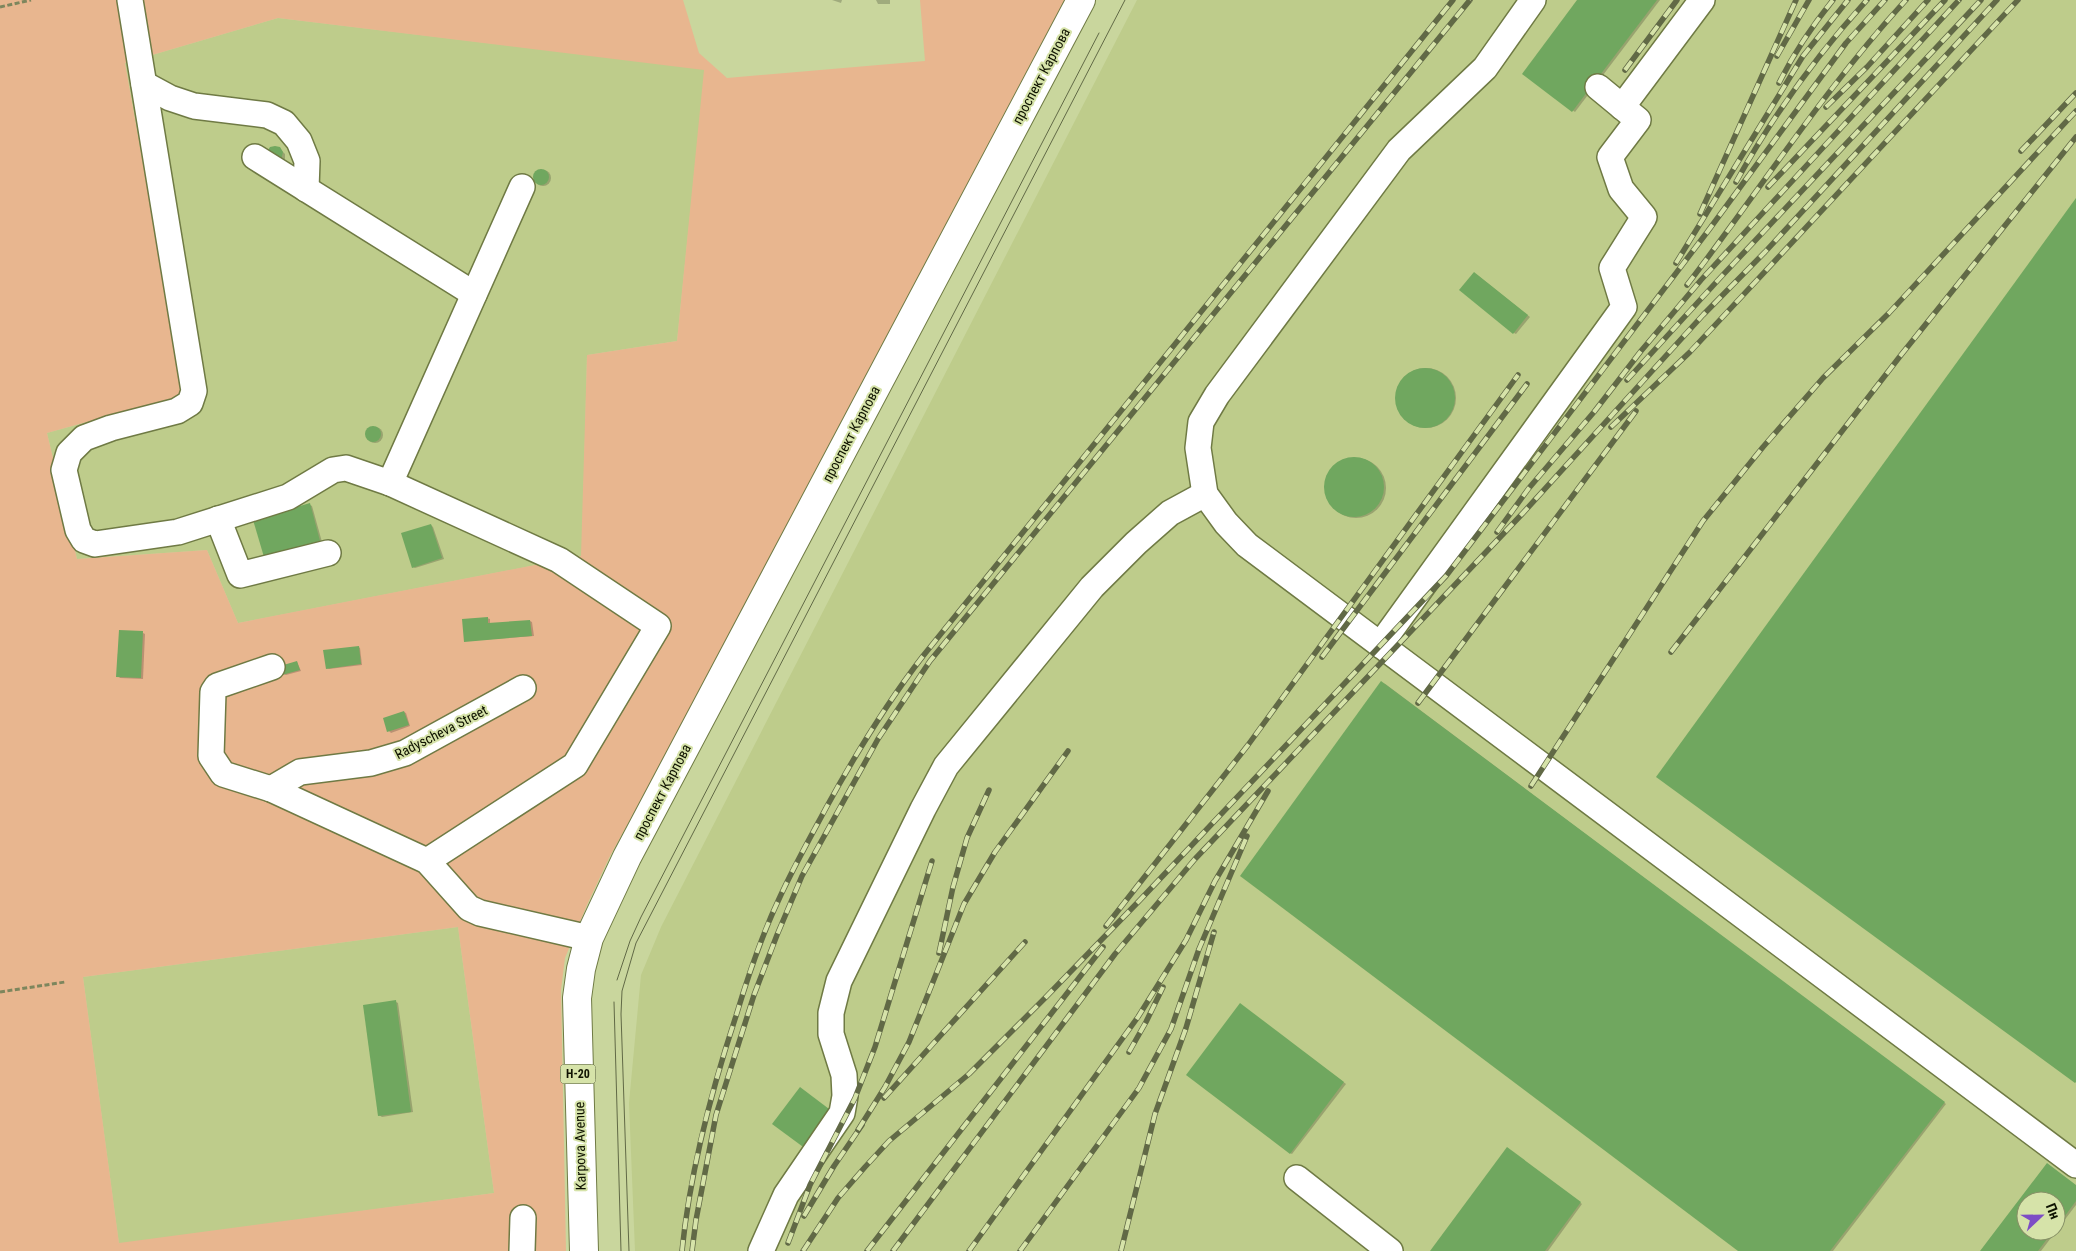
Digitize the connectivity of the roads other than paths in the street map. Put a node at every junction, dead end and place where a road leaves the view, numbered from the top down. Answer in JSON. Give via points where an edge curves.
{"nodes":[{"id":1,"x":130,"y":0,"type":"edge"},
{"id":2,"x":1082,"y":0,"type":"edge"},
{"id":3,"x":1533,"y":0,"type":"edge"},
{"id":4,"x":1702,"y":0,"type":"edge"},
{"id":5,"x":144,"y":84,"type":"junction"},
{"id":6,"x":1598,"y":87,"type":"dead end"},
{"id":7,"x":1622,"y":107,"type":"junction"},
{"id":8,"x":255,"y":157,"type":"dead end"},
{"id":9,"x":522,"y":187,"type":"dead end"},
{"id":10,"x":306,"y":189,"type":"junction"},
{"id":11,"x":474,"y":294,"type":"junction"},
{"id":12,"x":390,"y":483,"type":"junction"},
{"id":13,"x":1205,"y":494,"type":"junction"},
{"id":14,"x":218,"y":519,"type":"junction"},
{"id":15,"x":328,"y":553,"type":"dead end"},
{"id":16,"x":1380,"y":645,"type":"junction"},
{"id":17,"x":272,"y":667,"type":"dead end"},
{"id":18,"x":523,"y":688,"type":"dead end"},
{"id":19,"x":271,"y":789,"type":"junction"},
{"id":20,"x":427,"y":861,"type":"junction"},
{"id":21,"x":622,"y":869,"type":"joint"},
{"id":22,"x":589,"y":938,"type":"junction"},
{"id":23,"x":2076,"y":1165,"type":"edge"},
{"id":24,"x":1297,"y":1178,"type":"dead end"},
{"id":25,"x":523,"y":1218,"type":"dead end"},
{"id":26,"x":522,"y":1251,"type":"edge"},
{"id":27,"x":584,"y":1251,"type":"edge"},
{"id":28,"x":761,"y":1251,"type":"edge"},
{"id":29,"x":1390,"y":1251,"type":"edge"}],
"edges":[{"from":1,"to":5,"type":"street"},
{"from":2,"to":21,"type":"main road","name":"проспект Карпова"},
{"from":3,"to":13,"type":"street","via":[[1485,68],[1399,150],[1217,395],[1201,422],[1198,448]]},
{"from":4,"to":7,"type":"street"},
{"from":5,"to":10,"type":"street","via":[[194,106],[267,115],[284,123],[299,141],[306,161]]},
{"from":5,"to":14,"type":"street","via":[[194,392],[190,403],[177,410],[84,438],[69,453],[64,470],[78,530],[84,540],[95,544],[178,532]]},
{"from":6,"to":7,"type":"street"},
{"from":7,"to":16,"type":"street","via":[[1638,120],[1610,157],[1621,190],[1644,217],[1612,268],[1624,307]]},
{"from":8,"to":10,"type":"street"},
{"from":9,"to":11,"type":"street"},
{"from":10,"to":11,"type":"street"},
{"from":11,"to":12,"type":"street"},
{"from":12,"to":14,"type":"street","via":[[346,468],[333,470],[288,498]]},
{"from":12,"to":20,"type":"street","via":[[559,560],[658,626],[575,765]]},
{"from":13,"to":16,"type":"street","via":[[1247,545]]},
{"from":13,"to":28,"type":"street","via":[[1170,513],[1092,587],[946,766],[839,982],[831,1027],[844,1075],[842,1113],[786,1195]]},
{"from":14,"to":15,"type":"street","via":[[240,574]]},
{"from":16,"to":23,"type":"street"},
{"from":17,"to":19,"type":"street","via":[[217,686],[213,692],[210,745],[210,756],[223,774]]},
{"from":18,"to":19,"type":"street","name":"Radyscheva Street","via":[[405,753],[371,763],[300,772]]},
{"from":19,"to":20,"type":"street"},
{"from":20,"to":22,"type":"street","via":[[469,908]]},
{"from":21,"to":22,"type":"main road","name":"Karpova Avenue","number":"Н-20"},
{"from":22,"to":27,"type":"main road","name":"Karpova Avenue","number":"Н-20","via":[[577,998]]},
{"from":24,"to":29,"type":"street"},
{"from":25,"to":26,"type":"street"}]}
